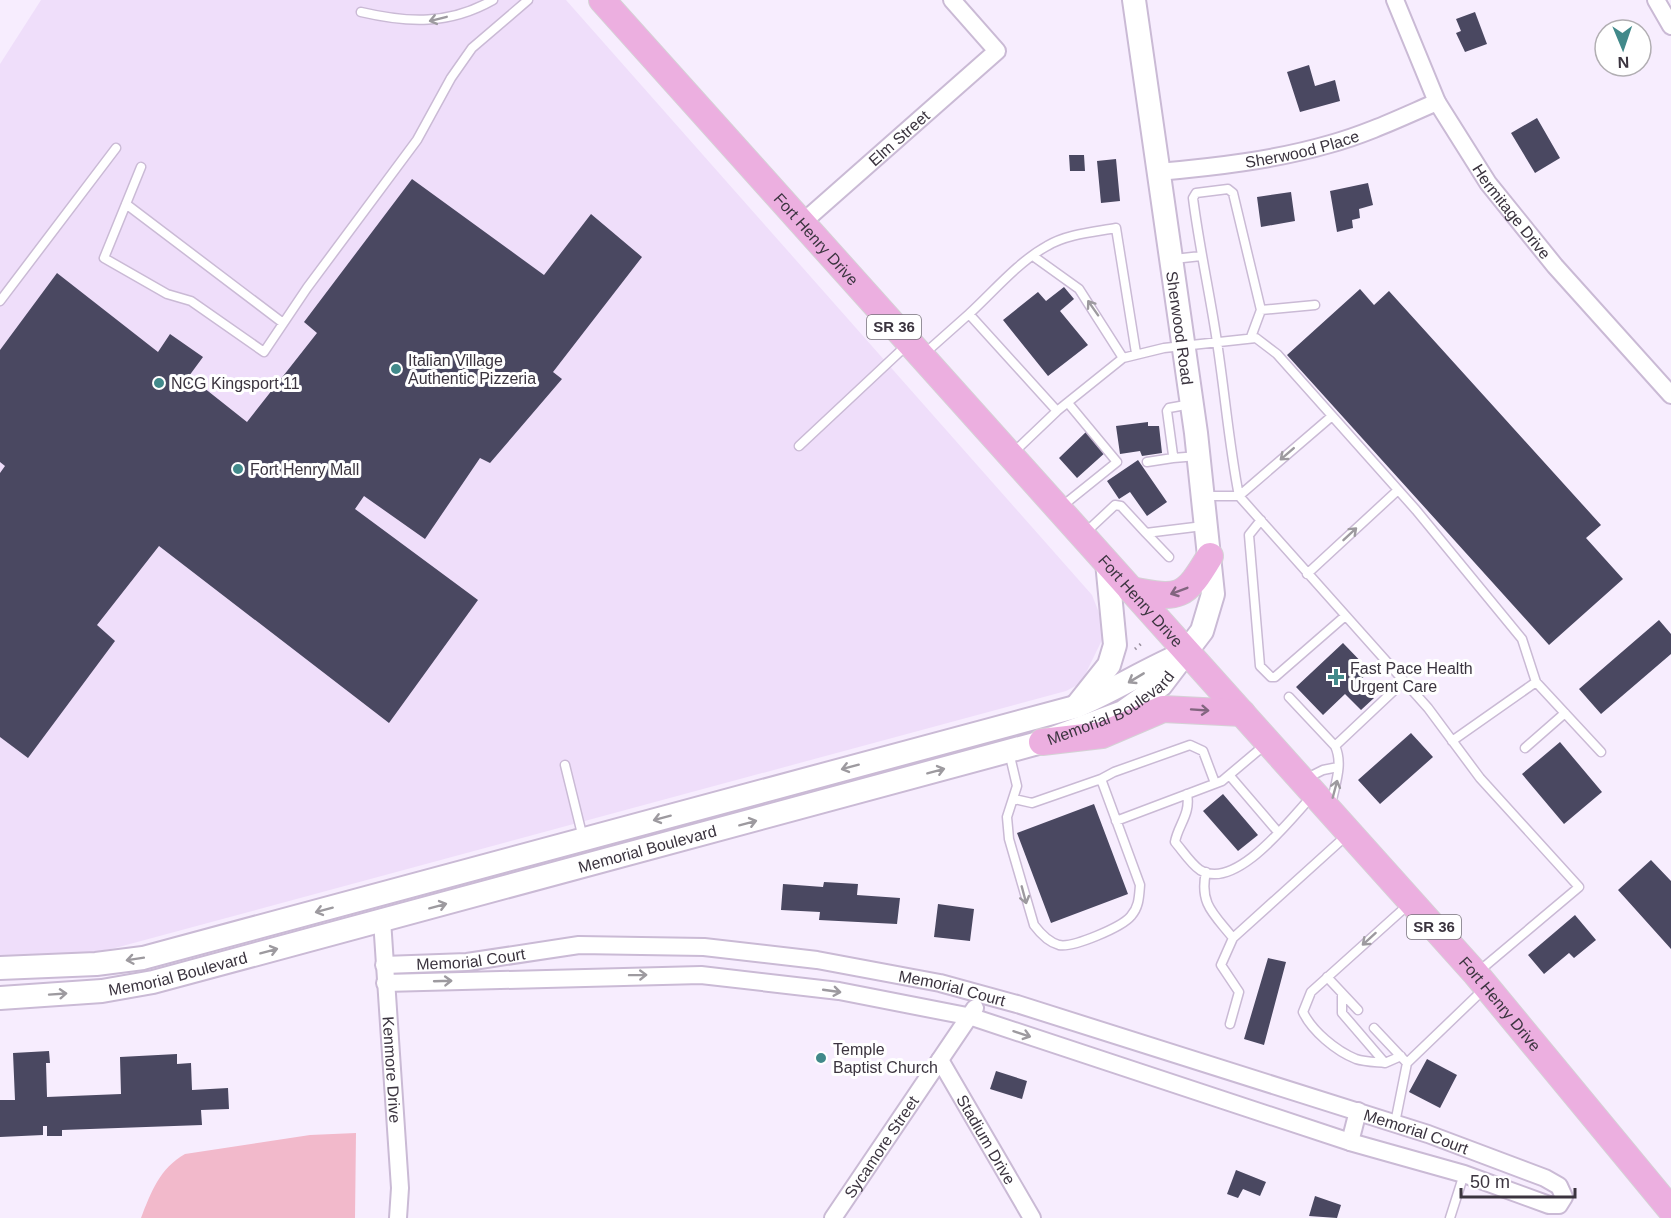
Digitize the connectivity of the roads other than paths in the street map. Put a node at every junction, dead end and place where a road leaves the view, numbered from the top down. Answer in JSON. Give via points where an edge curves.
{"nodes":[{"id":1,"x":493,"y":0,"type":"edge"},
{"id":2,"x":528,"y":0,"type":"edge"},
{"id":3,"x":602,"y":0,"type":"edge"},
{"id":4,"x":952,"y":0,"type":"edge"},
{"id":5,"x":1134,"y":0,"type":"edge"},
{"id":6,"x":1395,"y":0,"type":"edge"},
{"id":7,"x":1656,"y":0,"type":"edge"},
{"id":8,"x":361,"y":12,"type":"dead end"},
{"id":9,"x":1671,"y":26,"type":"edge"},
{"id":10,"x":1437,"y":102,"type":"junction"},
{"id":11,"x":116,"y":148,"type":"dead end"},
{"id":12,"x":141,"y":167,"type":"dead end"},
{"id":13,"x":1158,"y":172,"type":"junction"},
{"id":14,"x":126,"y":204,"type":"junction"},
{"id":15,"x":802,"y":223,"type":"junction"},
{"id":16,"x":1033,"y":256,"type":"junction"},
{"id":17,"x":1201,"y":256,"type":"junction"},
{"id":18,"x":1170,"y":260,"type":"junction"},
{"id":19,"x":0,"y":302,"type":"edge"},
{"id":20,"x":1315,"y":305,"type":"dead end"},
{"id":21,"x":1261,"y":310,"type":"junction"},
{"id":22,"x":969,"y":314,"type":"junction"},
{"id":23,"x":283,"y":323,"type":"junction"},
{"id":24,"x":1251,"y":337,"type":"junction"},
{"id":25,"x":1217,"y":341,"type":"junction"},
{"id":26,"x":1182,"y":345,"type":"junction"},
{"id":27,"x":914,"y":350,"type":"junction"},
{"id":28,"x":1136,"y":353,"type":"junction"},
{"id":29,"x":1123,"y":358,"type":"junction"},
{"id":30,"x":1671,"y":395,"type":"edge"},
{"id":31,"x":1068,"y":403,"type":"junction"},
{"id":32,"x":1191,"y":404,"type":"junction"},
{"id":33,"x":1057,"y":411,"type":"junction"},
{"id":34,"x":1332,"y":416,"type":"junction"},
{"id":35,"x":799,"y":446,"type":"dead end"},
{"id":36,"x":1010,"y":456,"type":"junction"},
{"id":37,"x":1198,"y":456,"type":"junction"},
{"id":38,"x":1173,"y":458,"type":"junction"},
{"id":39,"x":1147,"y":462,"type":"dead end"},
{"id":40,"x":1398,"y":490,"type":"junction"},
{"id":41,"x":1203,"y":496,"type":"junction"},
{"id":42,"x":1239,"y":496,"type":"junction"},
{"id":43,"x":1059,"y":509,"type":"junction"},
{"id":44,"x":1261,"y":520,"type":"junction"},
{"id":45,"x":1207,"y":525,"type":"junction"},
{"id":46,"x":1146,"y":533,"type":"junction"},
{"id":47,"x":1083,"y":536,"type":"junction"},
{"id":48,"x":1210,"y":556,"type":"junction"},
{"id":49,"x":1169,"y":557,"type":"dead end"},
{"id":50,"x":1107,"y":562,"type":"junction"},
{"id":51,"x":1307,"y":574,"type":"junction"},
{"id":52,"x":1131,"y":590,"type":"junction"},
{"id":53,"x":1344,"y":617,"type":"junction"},
{"id":54,"x":1188,"y":652,"type":"junction"},
{"id":55,"x":1403,"y":682,"type":"junction"},
{"id":56,"x":1536,"y":682,"type":"junction"},
{"id":57,"x":1289,"y":697,"type":"dead end"},
{"id":58,"x":1075,"y":707,"type":"junction"},
{"id":59,"x":1242,"y":713,"type":"junction"},
{"id":60,"x":1565,"y":713,"type":"junction"},
{"id":61,"x":1452,"y":741,"type":"junction"},
{"id":62,"x":1042,"y":742,"type":"junction"},
{"id":63,"x":1268,"y":742,"type":"junction"},
{"id":64,"x":1335,"y":746,"type":"junction"},
{"id":65,"x":1525,"y":748,"type":"dead end"},
{"id":66,"x":1009,"y":751,"type":"junction"},
{"id":67,"x":1601,"y":752,"type":"dead end"},
{"id":68,"x":565,"y":765,"type":"dead end"},
{"id":69,"x":1338,"y":767,"type":"junction"},
{"id":70,"x":1230,"y":776,"type":"junction"},
{"id":71,"x":1101,"y":779,"type":"junction"},
{"id":72,"x":1215,"y":783,"type":"junction"},
{"id":73,"x":1187,"y":794,"type":"junction"},
{"id":74,"x":1316,"y":795,"type":"junction"},
{"id":75,"x":1014,"y":800,"type":"junction"},
{"id":76,"x":1116,"y":821,"type":"junction"},
{"id":77,"x":1278,"y":832,"type":"junction"},
{"id":78,"x":1350,"y":833,"type":"junction"},
{"id":79,"x":584,"y":839,"type":"junction"},
{"id":80,"x":593,"y":865,"type":"junction"},
{"id":81,"x":1206,"y":872,"type":"junction"},
{"id":82,"x":380,"y":896,"type":"junction"},
{"id":83,"x":1411,"y":902,"type":"junction"},
{"id":84,"x":382,"y":920,"type":"junction"},
{"id":85,"x":1233,"y":938,"type":"junction"},
{"id":86,"x":704,"y":946,"type":"junction"},
{"id":87,"x":384,"y":965,"type":"junction"},
{"id":88,"x":59,"y":966,"type":"junction"},
{"id":89,"x":0,"y":968,"type":"edge"},
{"id":90,"x":701,"y":975,"type":"junction"},
{"id":91,"x":1327,"y":977,"type":"junction"},
{"id":92,"x":0,"y":980,"type":"edge"},
{"id":93,"x":1481,"y":981,"type":"junction"},
{"id":94,"x":385,"y":983,"type":"junction"},
{"id":95,"x":981,"y":994,"type":"junction"},
{"id":96,"x":1342,"y":994,"type":"junction"},
{"id":97,"x":0,"y":998,"type":"edge"},
{"id":98,"x":1358,"y":1010,"type":"dead end"},
{"id":99,"x":972,"y":1017,"type":"junction"},
{"id":100,"x":1230,"y":1024,"type":"dead end"},
{"id":101,"x":1374,"y":1028,"type":"dead end"},
{"id":102,"x":940,"y":1060,"type":"junction"},
{"id":103,"x":1404,"y":1060,"type":"junction"},
{"id":104,"x":1385,"y":1063,"type":"junction"},
{"id":105,"x":1358,"y":1111,"type":"junction"},
{"id":106,"x":1395,"y":1123,"type":"junction"},
{"id":107,"x":1350,"y":1142,"type":"junction"},
{"id":108,"x":1464,"y":1174,"type":"junction"},
{"id":109,"x":1671,"y":1210,"type":"edge"},
{"id":110,"x":398,"y":1218,"type":"edge"},
{"id":111,"x":833,"y":1218,"type":"edge"},
{"id":112,"x":1032,"y":1218,"type":"edge"},
{"id":113,"x":1450,"y":1218,"type":"edge"}],
"edges":[{"from":1,"to":8,"type":"lane","one_way":true,"via":[[433,22],[398,21]]},
{"from":2,"to":23,"type":"lane","via":[[472,48],[417,140]]},
{"from":3,"to":15,"type":"main road","name":"Fort Henry Drive","number":"SR 36"},
{"from":4,"to":15,"type":"street","name":"Elm Street","via":[[997,51]]},
{"from":5,"to":13,"type":"main road","name":"Sherwood Road"},
{"from":6,"to":10,"type":"street","name":"Hermitage Drive"},
{"from":7,"to":9,"type":"street"},
{"from":10,"to":13,"type":"street","name":"Sherwood Place","via":[[1330,144],[1270,157]]},
{"from":10,"to":30,"type":"street","name":"Hermitage Drive","via":[[1512,215]]},
{"from":11,"to":19,"type":"lane"},
{"from":12,"to":14,"type":"lane"},
{"from":13,"to":18,"type":"main road","name":"Sherwood Road"},
{"from":14,"to":23,"type":"lane"},
{"from":14,"to":23,"type":"lane","via":[[104,258],[167,294],[191,301],[264,352]]},
{"from":15,"to":27,"type":"main road","name":"Fort Henry Drive","number":"SR 36"},
{"from":16,"to":22,"type":"lane"},
{"from":16,"to":28,"type":"lane","via":[[1064,239],[1116,228]]},
{"from":29,"to":16,"type":"lane","one_way":true,"via":[[1079,289]]},
{"from":17,"to":18,"type":"lane"},
{"from":17,"to":21,"type":"lane","via":[[1193,198],[1196,194],[1228,189],[1233,193]]},
{"from":17,"to":25,"type":"lane"},
{"from":18,"to":26,"type":"main road","name":"Sherwood Road"},
{"from":20,"to":21,"type":"lane"},
{"from":21,"to":24,"type":"lane"},
{"from":22,"to":27,"type":"lane"},
{"from":22,"to":33,"type":"lane"},
{"from":24,"to":25,"type":"lane"},
{"from":24,"to":34,"type":"lane","via":[[1277,354]]},
{"from":25,"to":26,"type":"lane"},
{"from":25,"to":42,"type":"lane"},
{"from":26,"to":28,"type":"lane"},
{"from":26,"to":32,"type":"main road","name":"Sherwood Road"},
{"from":27,"to":35,"type":"lane"},
{"from":27,"to":36,"type":"main road","name":"Fort Henry Drive","number":"SR 36"},
{"from":28,"to":29,"type":"lane"},
{"from":29,"to":31,"type":"lane"},
{"from":31,"to":33,"type":"lane"},
{"from":31,"to":43,"type":"lane","via":[[1117,462]]},
{"from":32,"to":37,"type":"main road","name":"Sherwood Road"},
{"from":32,"to":38,"type":"lane","via":[[1167,411]]},
{"from":33,"to":36,"type":"lane"},
{"from":34,"to":40,"type":"lane"},
{"from":34,"to":42,"type":"lane","one_way":true},
{"from":36,"to":43,"type":"main road","name":"Fort Henry Drive","number":"SR 36"},
{"from":37,"to":38,"type":"lane"},
{"from":37,"to":41,"type":"main road","name":"Sherwood Road"},
{"from":38,"to":39,"type":"lane"},
{"from":51,"to":40,"type":"lane","one_way":true},
{"from":40,"to":56,"type":"lane","via":[[1522,639]]},
{"from":41,"to":42,"type":"lane"},
{"from":41,"to":45,"type":"main road","name":"Sherwood Road"},
{"from":42,"to":44,"type":"lane"},
{"from":43,"to":47,"type":"main road","name":"Fort Henry Drive","number":"SR 36"},
{"from":44,"to":51,"type":"lane"},
{"from":44,"to":53,"type":"lane","via":[[1249,535],[1260,666],[1271,677],[1275,676]]},
{"from":45,"to":46,"type":"lane"},
{"from":45,"to":48,"type":"main road","name":"Sherwood Road"},
{"from":46,"to":47,"type":"lane","via":[[1121,506],[1115,505]]},
{"from":46,"to":49,"type":"lane"},
{"from":47,"to":50,"type":"main road","name":"Fort Henry Drive","number":"SR 36"},
{"from":48,"to":52,"type":"main road","one_way":true,"via":[[1188,588],[1176,595]]},
{"from":48,"to":54,"type":"main road","name":"Sherwood Road","via":[[1213,594],[1202,631]]},
{"from":50,"to":52,"type":"main road","name":"Fort Henry Drive","number":"SR 36"},
{"from":50,"to":58,"type":"main road","via":[[1115,645],[1109,665]]},
{"from":51,"to":53,"type":"lane"},
{"from":52,"to":54,"type":"main road","name":"Fort Henry Drive","number":"SR 36"},
{"from":53,"to":55,"type":"lane"},
{"from":54,"to":58,"type":"main road","name":"Memorial Boulevard","one_way":true},
{"from":54,"to":59,"type":"main road","name":"Fort Henry Drive","number":"SR 36"},
{"from":54,"to":62,"type":"main road","name":"Memorial Boulevard","via":[[1161,685],[1123,712]]},
{"from":55,"to":61,"type":"lane"},
{"from":55,"to":64,"type":"lane"},
{"from":56,"to":60,"type":"lane"},
{"from":56,"to":61,"type":"lane"},
{"from":57,"to":64,"type":"lane"},
{"from":58,"to":79,"type":"main road","name":"Memorial Boulevard","one_way":true},
{"from":62,"to":59,"type":"main road","one_way":true,"via":[[1102,735],[1163,709]]},
{"from":59,"to":63,"type":"main road","name":"Fort Henry Drive","number":"SR 36"},
{"from":60,"to":65,"type":"lane"},
{"from":60,"to":67,"type":"lane"},
{"from":61,"to":93,"type":"lane","via":[[1480,778],[1579,887]]},
{"from":62,"to":66,"type":"main road","name":"Memorial Boulevard"},
{"from":63,"to":70,"type":"lane"},
{"from":63,"to":74,"type":"main road","name":"Fort Henry Drive","number":"SR 36"},
{"from":64,"to":69,"type":"lane","via":[[1340,756]]},
{"from":66,"to":75,"type":"lane","via":[[1017,786]]},
{"from":80,"to":66,"type":"main road","name":"Memorial Boulevard","one_way":true},
{"from":68,"to":79,"type":"lane"},
{"from":74,"to":69,"type":"lane","one_way":true,"via":[[1339,776]]},
{"from":69,"to":74,"type":"lane","via":[[1323,770]]},
{"from":70,"to":72,"type":"lane"},
{"from":70,"to":77,"type":"lane"},
{"from":71,"to":72,"type":"lane","via":[[1190,746],[1203,751]]},
{"from":71,"to":75,"type":"lane","via":[[1032,803]]},
{"from":71,"to":76,"type":"lane"},
{"from":72,"to":73,"type":"lane"},
{"from":73,"to":76,"type":"lane"},
{"from":73,"to":81,"type":"lane","via":[[1185,822],[1175,842]]},
{"from":74,"to":77,"type":"lane"},
{"from":74,"to":78,"type":"main road","name":"Fort Henry Drive","number":"SR 36"},
{"from":75,"to":76,"type":"lane","one_way":true,"via":[[1007,817],[1009,839],[1027,905],[1042,936],[1060,945],[1078,943],[1121,924],[1132,916],[1139,902],[1140,885]]},
{"from":77,"to":81,"type":"lane","via":[[1246,864],[1227,873]]},
{"from":78,"to":83,"type":"main road","name":"Fort Henry Drive","number":"SR 36"},
{"from":78,"to":85,"type":"lane"},
{"from":79,"to":80,"type":"main road"},
{"from":79,"to":82,"type":"main road","name":"Memorial Boulevard"},
{"from":84,"to":80,"type":"main road","name":"Memorial Boulevard","one_way":true},
{"from":81,"to":85,"type":"lane","via":[[1204,901]]},
{"from":82,"to":84,"type":"main road"},
{"from":82,"to":88,"type":"main road","name":"Memorial Boulevard","one_way":true,"via":[[143,958]]},
{"from":83,"to":91,"type":"lane","one_way":true},
{"from":83,"to":93,"type":"main road","name":"Fort Henry Drive","number":"SR 36"},
{"from":84,"to":87,"type":"street","name":"Kenmore Drive"},
{"from":97,"to":84,"type":"main road","name":"Memorial Boulevard","one_way":true,"via":[[132,987]]},
{"from":85,"to":100,"type":"lane","via":[[1221,965],[1239,992]]},
{"from":86,"to":87,"type":"street","name":"Memorial Court","via":[[579,945],[467,962]]},
{"from":86,"to":90,"type":"street"},
{"from":86,"to":95,"type":"street","name":"Memorial Court","via":[[817,960]]},
{"from":87,"to":94,"type":"street","name":"Kenmore Drive"},
{"from":88,"to":89,"type":"main road","name":"Memorial Boulevard"},
{"from":88,"to":92,"type":"main road"},
{"from":94,"to":90,"type":"street","name":"Memorial Court","one_way":true},
{"from":90,"to":99,"type":"street","name":"Memorial Court","one_way":true,"via":[[839,991]]},
{"from":91,"to":96,"type":"lane"},
{"from":91,"to":104,"type":"lane","via":[[1311,992],[1303,1011],[1308,1023],[1333,1046],[1357,1059]]},
{"from":93,"to":103,"type":"lane"},
{"from":93,"to":109,"type":"main road","name":"Fort Henry Drive","number":"SR 36"},
{"from":94,"to":110,"type":"street","name":"Kenmore Drive","via":[[400,1188]]},
{"from":95,"to":99,"type":"street","name":"Sycamore Street"},
{"from":95,"to":105,"type":"street","name":"Memorial Court"},
{"from":96,"to":98,"type":"lane"},
{"from":96,"to":104,"type":"lane","via":[[1342,1013]]},
{"from":99,"to":102,"type":"street","name":"Sycamore Street"},
{"from":99,"to":107,"type":"street","name":"Memorial Court","one_way":true},
{"from":101,"to":103,"type":"lane"},
{"from":102,"to":111,"type":"street","name":"Sycamore Street"},
{"from":102,"to":112,"type":"street","name":"Stadium Drive"},
{"from":103,"to":104,"type":"lane"},
{"from":103,"to":106,"type":"lane"},
{"from":105,"to":106,"type":"street","name":"Memorial Court"},
{"from":105,"to":107,"type":"street"},
{"from":106,"to":108,"type":"street","name":"Memorial Court","via":[[1545,1178],[1559,1186],[1564,1197],[1559,1204],[1549,1205]]},
{"from":107,"to":108,"type":"street","name":"Memorial Court"},
{"from":108,"to":113,"type":"lane"}]}
